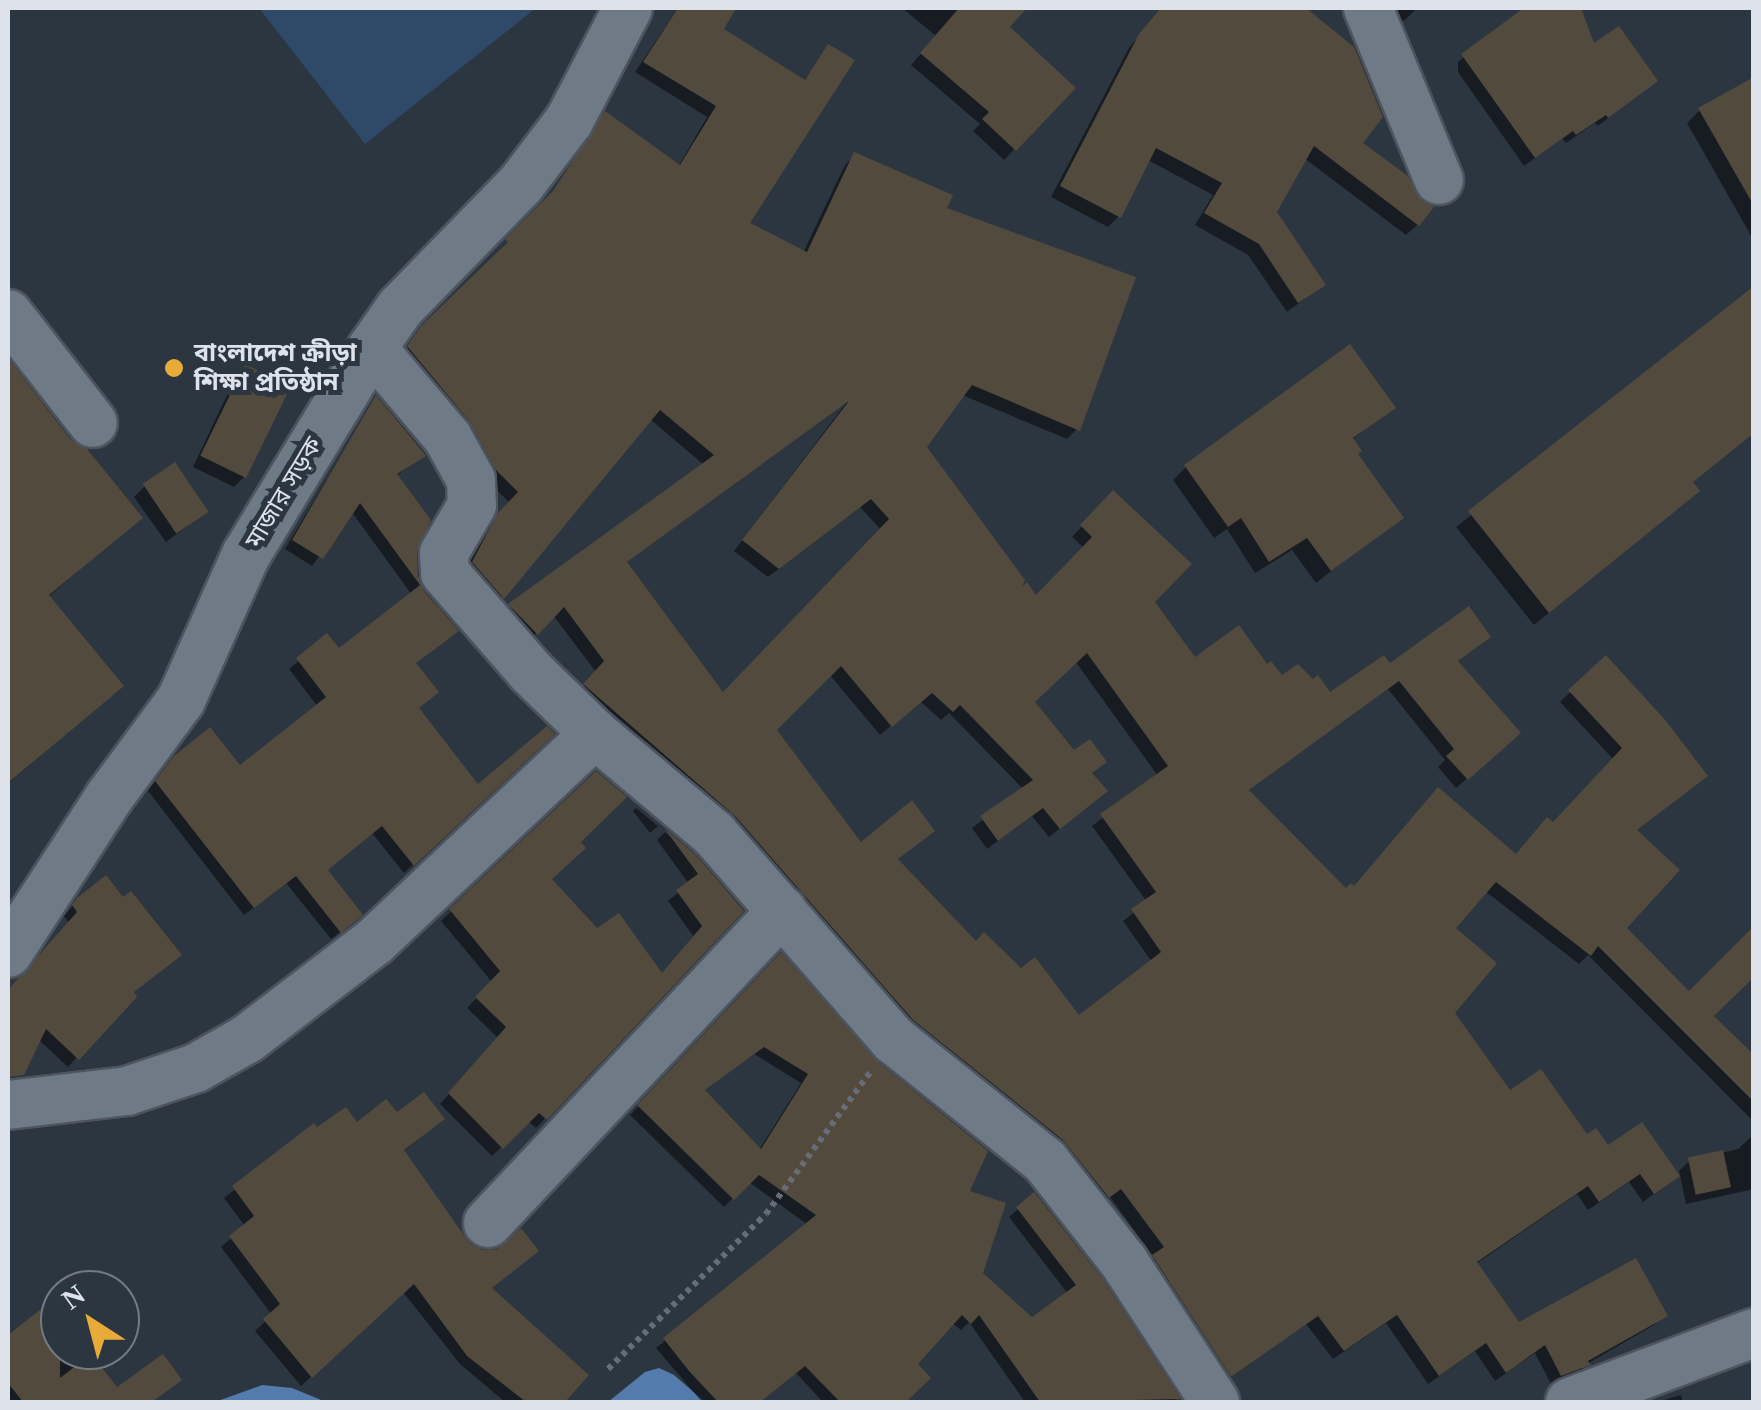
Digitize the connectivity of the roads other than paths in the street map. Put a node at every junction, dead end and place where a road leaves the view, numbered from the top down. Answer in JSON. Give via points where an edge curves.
{"nodes":[{"id":1,"x":628,"y":8,"type":"edge"},
{"id":2,"x":1337,"y":8,"type":"edge"},
{"id":3,"x":1375,"y":26,"type":"edge"},
{"id":4,"x":1439,"y":180,"type":"dead end"},
{"id":5,"x":8,"y":314,"type":"edge"},
{"id":6,"x":372,"y":348,"type":"junction"},
{"id":7,"x":93,"y":423,"type":"dead end"},
{"id":8,"x":595,"y":734,"type":"junction"},
{"id":9,"x":782,"y":912,"type":"junction"},
{"id":10,"x":8,"y":953,"type":"edge"},
{"id":11,"x":8,"y":1104,"type":"edge"},
{"id":12,"x":488,"y":1223,"type":"dead end"},
{"id":13,"x":1754,"y":1333,"type":"edge"},
{"id":14,"x":1209,"y":1400,"type":"edge"},
{"id":15,"x":1570,"y":1402,"type":"edge"}],
"edges":[{"from":1,"to":6,"type":"street","name":"মাজার সড়ক","via":[[569,121],[521,184],[400,308]]},
{"from":2,"to":3,"type":"street"},
{"from":3,"to":4,"type":"street"},
{"from":5,"to":7,"type":"street"},
{"from":6,"to":8,"type":"street","via":[[448,438],[471,480],[472,506],[444,553],[445,573]]},
{"from":6,"to":10,"type":"street","name":"মাজার সড়ক","via":[[246,555],[181,700]]},
{"from":8,"to":9,"type":"street","via":[[678,800]]},
{"from":8,"to":11,"type":"street","via":[[374,942],[247,1039],[196,1068],[127,1091]]},
{"from":9,"to":12,"type":"street"},
{"from":9,"to":14,"type":"street","via":[[894,1040],[1045,1161],[1124,1262]]},
{"from":13,"to":15,"type":"street"}]}
